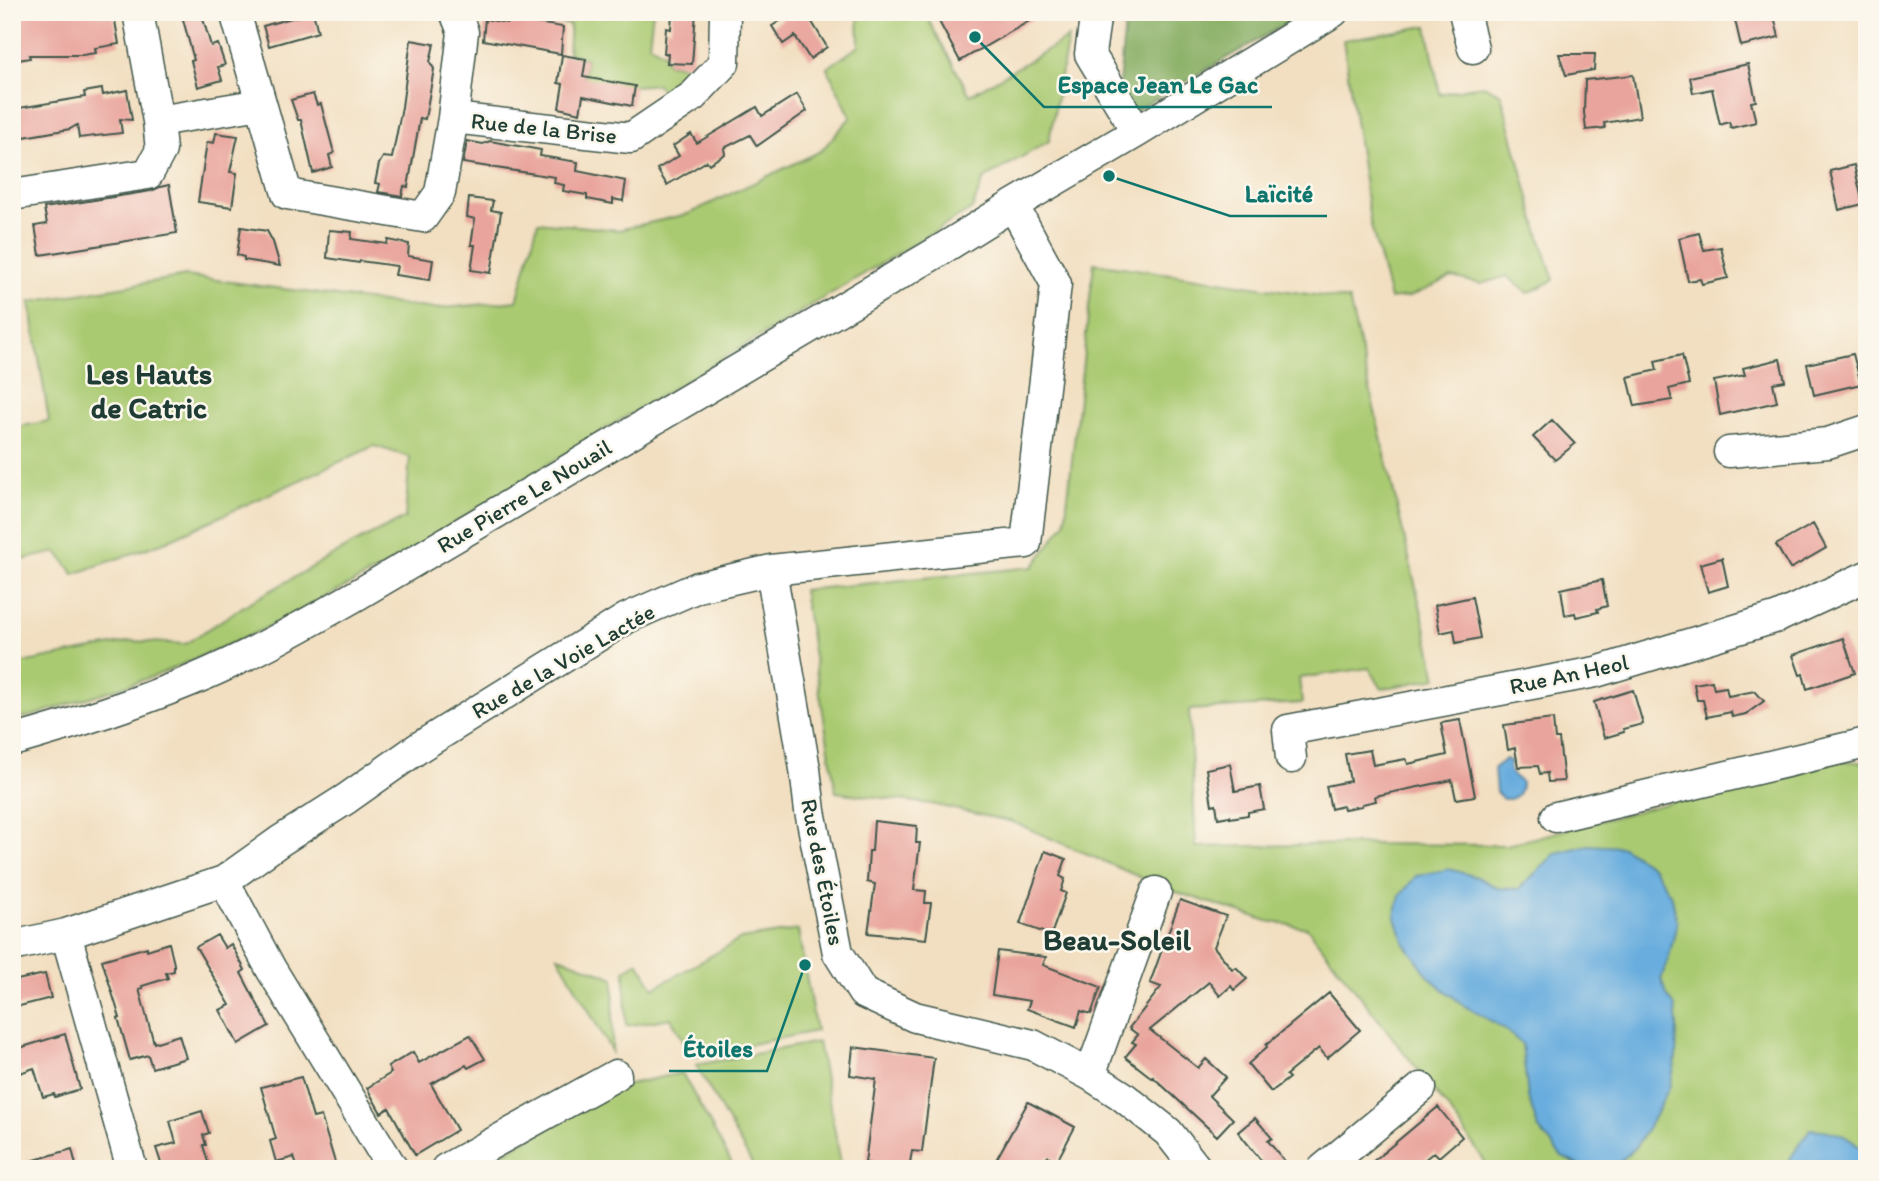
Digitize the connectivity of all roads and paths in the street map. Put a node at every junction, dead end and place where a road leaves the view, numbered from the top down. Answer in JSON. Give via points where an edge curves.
{"nodes":[{"id":1,"x":138,"y":12,"type":"edge"},
{"id":2,"x":235,"y":12,"type":"edge"},
{"id":3,"x":455,"y":12,"type":"edge"},
{"id":4,"x":726,"y":12,"type":"edge"},
{"id":5,"x":1096,"y":12,"type":"edge"},
{"id":6,"x":1333,"y":12,"type":"edge"},
{"id":7,"x":1464,"y":12,"type":"edge"},
{"id":8,"x":1473,"y":48,"type":"dead end"},
{"id":9,"x":261,"y":104,"type":"junction"},
{"id":10,"x":453,"y":118,"type":"junction"},
{"id":11,"x":158,"y":121,"type":"junction"},
{"id":12,"x":1137,"y":132,"type":"junction"},
{"id":13,"x":12,"y":195,"type":"edge"},
{"id":14,"x":1013,"y":205,"type":"junction"},
{"id":15,"x":1867,"y":430,"type":"edge"},
{"id":16,"x":1729,"y":452,"type":"dead end"},
{"id":17,"x":771,"y":570,"type":"junction"},
{"id":18,"x":1867,"y":576,"type":"edge"},
{"id":19,"x":12,"y":741,"type":"edge"},
{"id":20,"x":1867,"y":745,"type":"edge"},
{"id":21,"x":1291,"y":758,"type":"dead end"},
{"id":22,"x":1556,"y":817,"type":"dead end"},
{"id":23,"x":224,"y":881,"type":"junction"},
{"id":24,"x":1156,"y":892,"type":"dead end"},
{"id":25,"x":66,"y":934,"type":"junction"},
{"id":26,"x":12,"y":946,"type":"edge"},
{"id":27,"x":615,"y":1075,"type":"dead end"},
{"id":28,"x":1090,"y":1075,"type":"junction"},
{"id":29,"x":1421,"y":1088,"type":"dead end"},
{"id":30,"x":132,"y":1169,"type":"edge"},
{"id":31,"x":393,"y":1169,"type":"edge"},
{"id":32,"x":446,"y":1169,"type":"edge"},
{"id":33,"x":1197,"y":1169,"type":"edge"},
{"id":34,"x":1323,"y":1169,"type":"edge"}],
"edges":[{"from":1,"to":11,"type":"street"},
{"from":2,"to":9,"type":"street"},
{"from":3,"to":10,"type":"street","via":[[463,32]]},
{"from":4,"to":10,"type":"street","name":"Rue de la Brise","via":[[724,63],[693,96],[631,138]]},
{"from":5,"to":12,"type":"street","via":[[1090,54]]},
{"from":6,"to":12,"type":"street"},
{"from":7,"to":8,"type":"street"},
{"from":9,"to":10,"type":"street","via":[[287,194],[423,217],[440,193]]},
{"from":9,"to":11,"type":"street"},
{"from":11,"to":13,"type":"street","via":[[161,150],[148,174]]},
{"from":12,"to":14,"type":"street","name":"Rue Pierre Le Nouail"},
{"from":14,"to":17,"type":"street","name":"Rue de la Voie Lactée","via":[[1056,284],[1026,543]]},
{"from":14,"to":19,"type":"street","name":"Rue Pierre Le Nouail","via":[[281,638],[179,685]]},
{"from":15,"to":16,"type":"street","via":[[1828,443]]},
{"from":17,"to":23,"type":"street","name":"Rue de la Voie Lactée","via":[[698,587],[627,618],[421,746]]},
{"from":17,"to":28,"type":"street","name":"Rue des Étoiles","via":[[838,953],[863,993],[915,1017],[1033,1045]]},
{"from":18,"to":21,"type":"street","name":"Rue An Heol","via":[[1778,617],[1596,672],[1288,730]]},
{"from":20,"to":22,"type":"street"},
{"from":23,"to":25,"type":"street","name":"Rue de la Voie Lactée"},
{"from":23,"to":31,"type":"street"},
{"from":24,"to":28,"type":"street"},
{"from":25,"to":26,"type":"street","name":"Rue de la Voie Lactée"},
{"from":25,"to":30,"type":"street"},
{"from":27,"to":32,"type":"street"},
{"from":28,"to":33,"type":"street","name":"Rue des Étoiles","via":[[1168,1132]]},
{"from":29,"to":34,"type":"street"}]}
